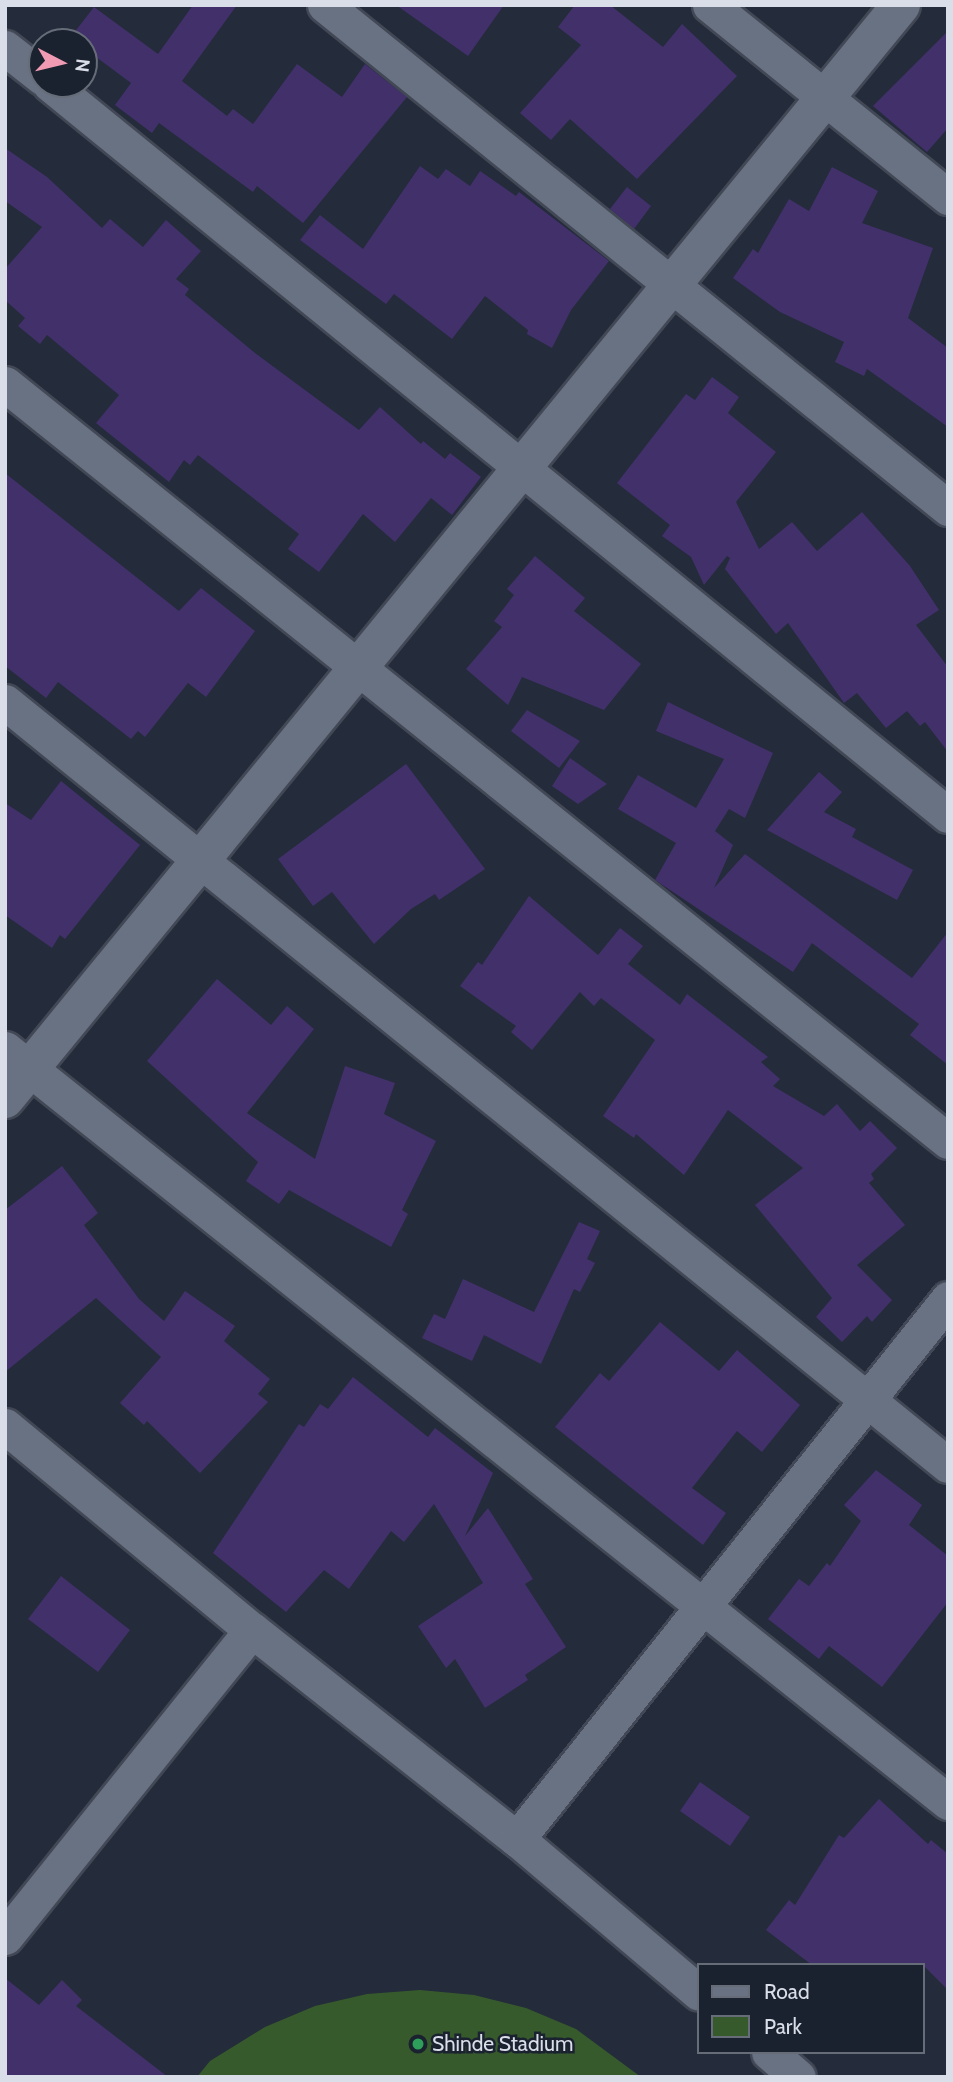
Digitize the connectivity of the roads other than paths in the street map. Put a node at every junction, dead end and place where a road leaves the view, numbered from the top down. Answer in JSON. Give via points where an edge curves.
{"nodes":[{"id":1,"x":325,"y":5,"type":"edge"},
{"id":2,"x":710,"y":5,"type":"edge"},
{"id":3,"x":901,"y":5,"type":"edge"},
{"id":4,"x":5,"y":48,"type":"edge"},
{"id":5,"x":28,"y":66,"type":"edge"},
{"id":6,"x":67,"y":98,"type":"edge"},
{"id":7,"x":826,"y":98,"type":"junction"},
{"id":8,"x":948,"y":197,"type":"edge"},
{"id":9,"x":671,"y":288,"type":"junction"},
{"id":10,"x":5,"y":384,"type":"edge"},
{"id":11,"x":524,"y":467,"type":"junction"},
{"id":12,"x":948,"y":508,"type":"edge"},
{"id":13,"x":359,"y":670,"type":"junction"},
{"id":14,"x":5,"y":702,"type":"edge"},
{"id":15,"x":948,"y":815,"type":"edge"},
{"id":16,"x":200,"y":860,"type":"junction"},
{"id":17,"x":17,"y":1059,"type":"edge"},
{"id":18,"x":5,"y":1099,"type":"edge"},
{"id":19,"x":948,"y":1141,"type":"edge"},
{"id":20,"x":948,"y":1299,"type":"edge"},
{"id":21,"x":865,"y":1398,"type":"junction"},
{"id":22,"x":5,"y":1426,"type":"edge"},
{"id":23,"x":948,"y":1465,"type":"edge"},
{"id":24,"x":699,"y":1605,"type":"junction"},
{"id":25,"x":252,"y":1630,"type":"junction"},
{"id":26,"x":948,"y":1802,"type":"edge"},
{"id":27,"x":517,"y":1839,"type":"junction"},
{"id":28,"x":5,"y":1937,"type":"edge"},
{"id":29,"x":698,"y":1992,"type":"edge"},
{"id":30,"x":771,"y":2054,"type":"edge"},
{"id":31,"x":798,"y":2077,"type":"edge"}],
"edges":[{"from":1,"to":9,"type":"street"},
{"from":2,"to":7,"type":"street"},
{"from":3,"to":7,"type":"street"},
{"from":4,"to":5,"type":"street"},
{"from":6,"to":11,"type":"street"},
{"from":7,"to":8,"type":"street"},
{"from":7,"to":9,"type":"street"},
{"from":9,"to":11,"type":"street"},
{"from":9,"to":12,"type":"street"},
{"from":10,"to":13,"type":"street"},
{"from":11,"to":13,"type":"street"},
{"from":11,"to":15,"type":"street"},
{"from":13,"to":16,"type":"street"},
{"from":13,"to":19,"type":"street"},
{"from":14,"to":16,"type":"street"},
{"from":16,"to":17,"type":"street"},
{"from":16,"to":21,"type":"street"},
{"from":17,"to":18,"type":"street"},
{"from":17,"to":24,"type":"street"},
{"from":20,"to":21,"type":"street"},
{"from":21,"to":23,"type":"street"},
{"from":21,"to":24,"type":"street"},
{"from":22,"to":25,"type":"street"},
{"from":24,"to":26,"type":"street"},
{"from":24,"to":27,"type":"street"},
{"from":25,"to":27,"type":"street"},
{"from":25,"to":28,"type":"street"},
{"from":27,"to":29,"type":"street"},
{"from":30,"to":31,"type":"street"}]}
